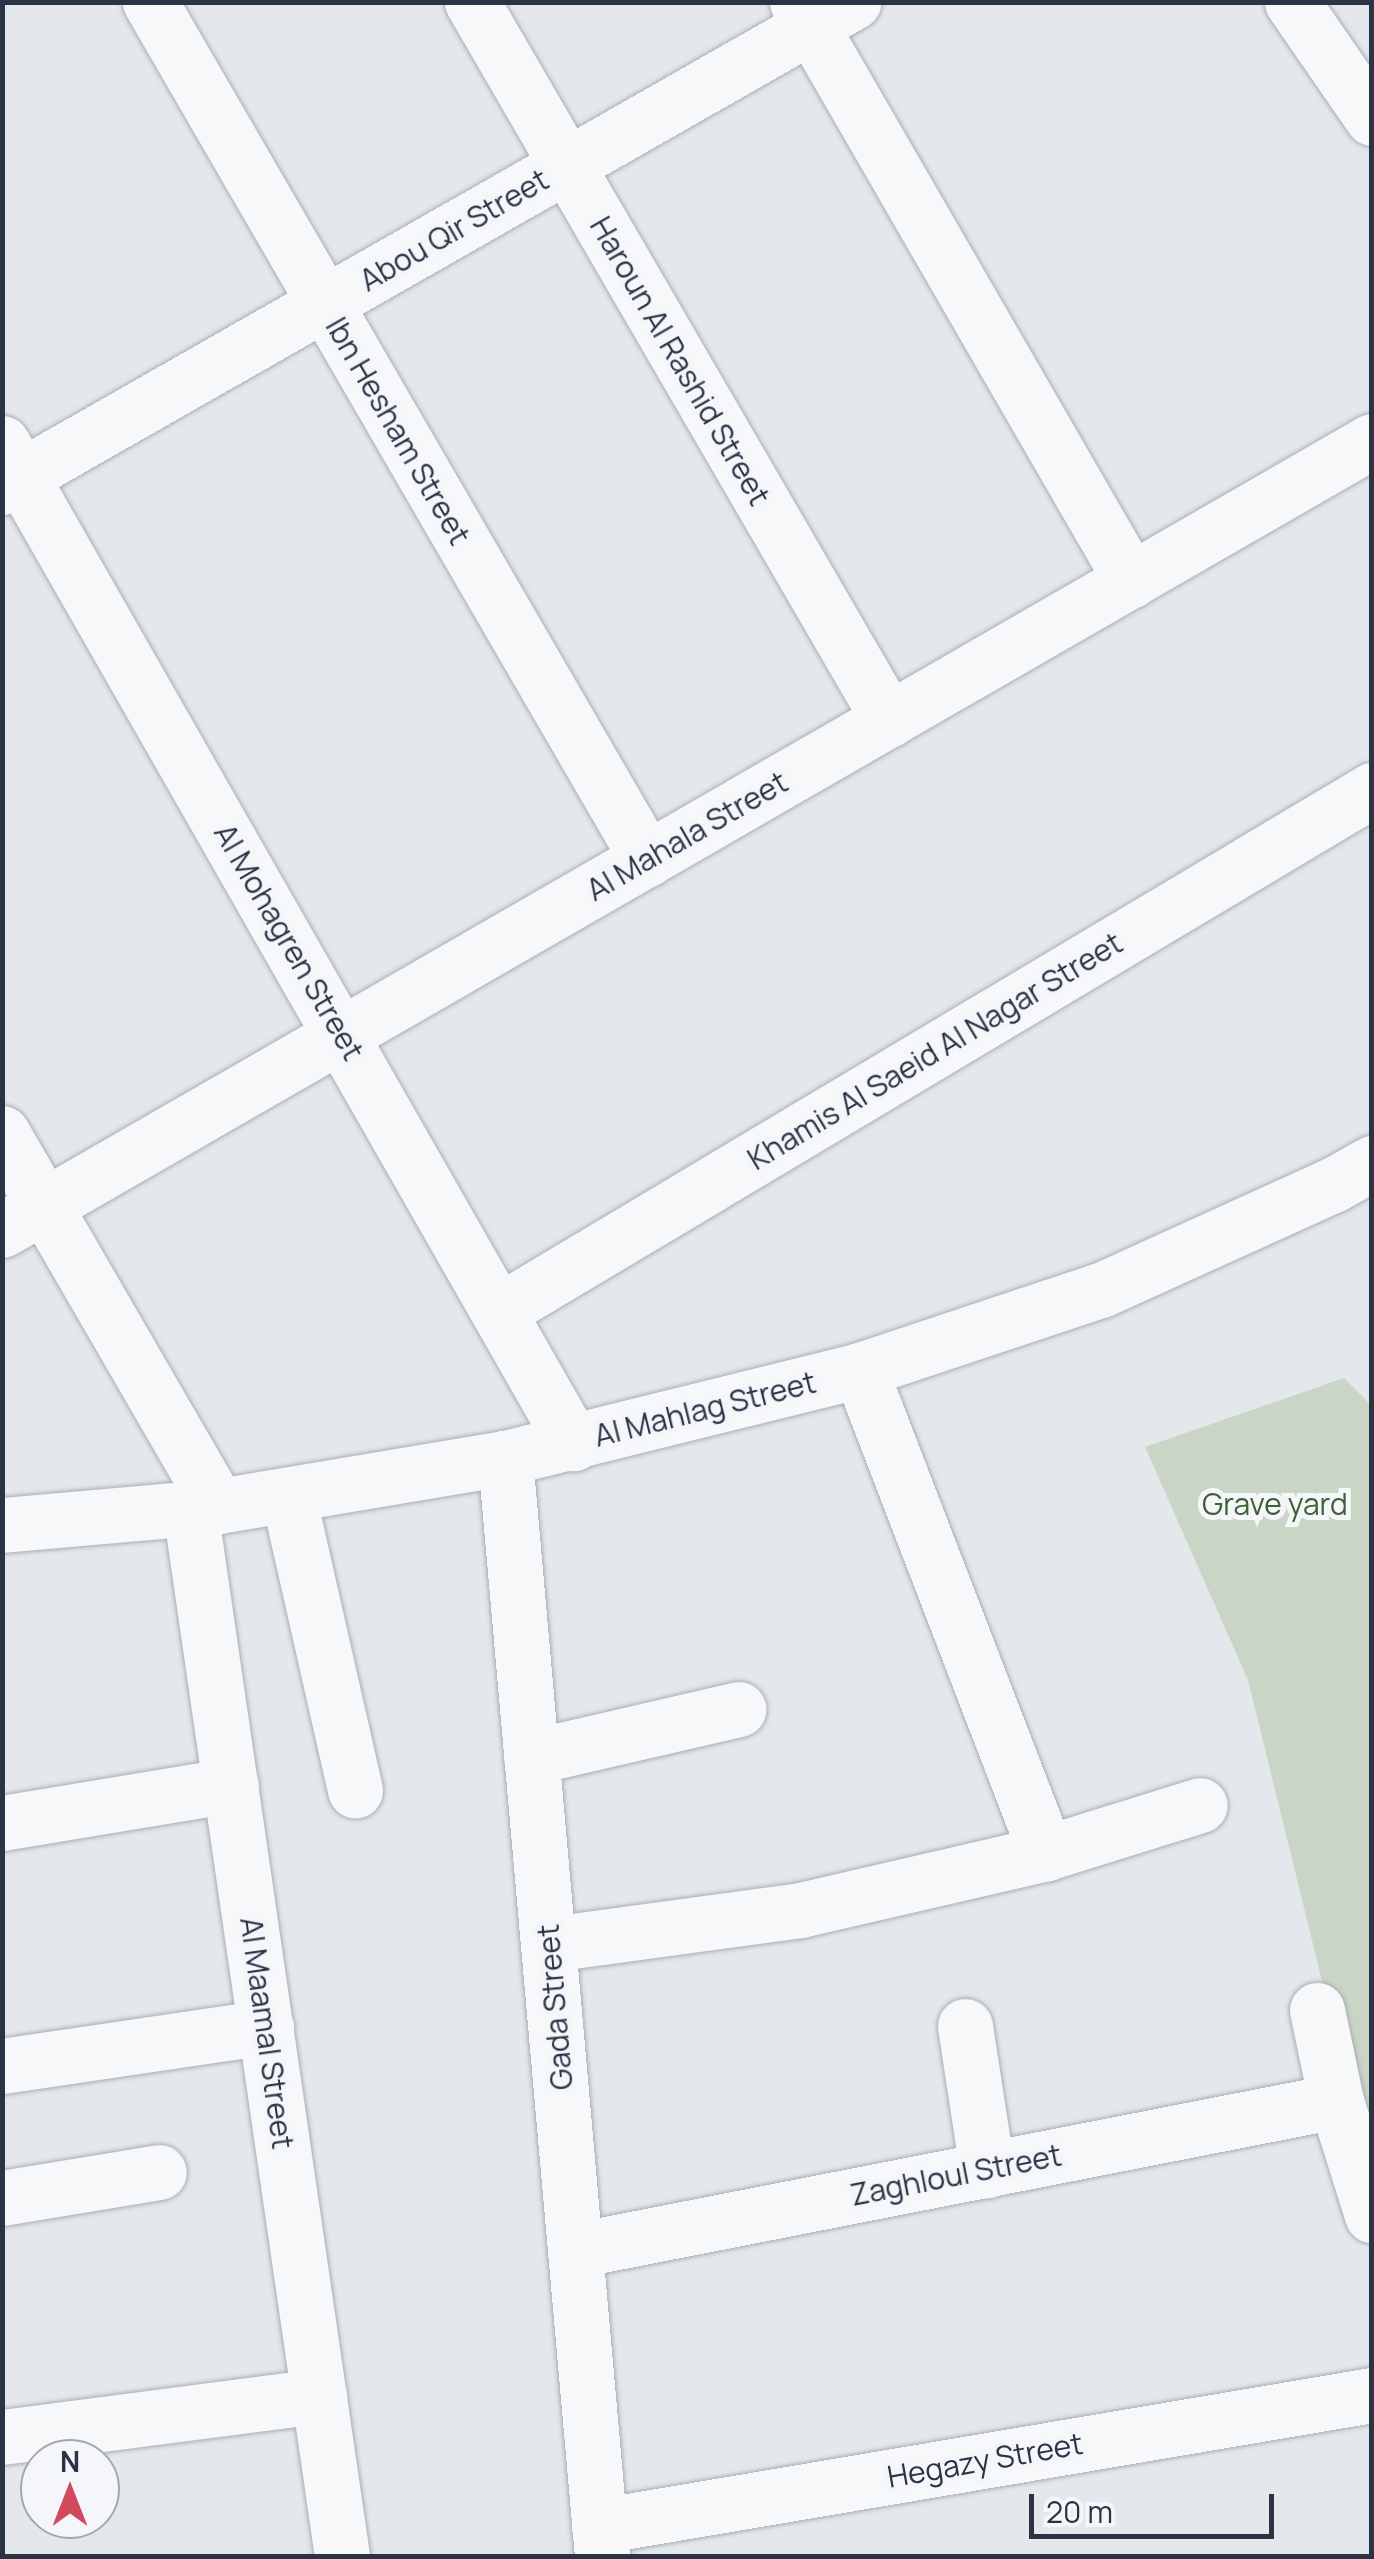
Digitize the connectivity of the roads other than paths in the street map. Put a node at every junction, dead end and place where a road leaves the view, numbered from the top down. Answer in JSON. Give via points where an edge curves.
{"nodes":[{"id":1,"x":150,"y":2,"type":"edge"},
{"id":2,"x":472,"y":2,"type":"edge"},
{"id":3,"x":1292,"y":2,"type":"edge"},
{"id":4,"x":820,"y":10,"type":"edge"},
{"id":5,"x":1372,"y":118,"type":"edge"},
{"id":6,"x":566,"y":165,"type":"junction"},
{"id":7,"x":324,"y":304,"type":"junction"},
{"id":8,"x":1372,"y":440,"type":"edge"},
{"id":9,"x":9,"y":469,"type":"edge"},
{"id":10,"x":1131,"y":580,"type":"junction"},
{"id":11,"x":889,"y":720,"type":"junction"},
{"id":12,"x":1372,"y":790,"type":"edge"},
{"id":13,"x":647,"y":859,"type":"junction"},
{"id":14,"x":342,"y":1034,"type":"junction"},
{"id":15,"x":2,"y":1133,"type":"edge"},
{"id":16,"x":1372,"y":1163,"type":"edge"},
{"id":17,"x":24,"y":1218,"type":"edge"},
{"id":18,"x":499,"y":1311,"type":"junction"},
{"id":19,"x":860,"y":1370,"type":"junction"},
{"id":20,"x":573,"y":1443,"type":"junction"},
{"id":21,"x":504,"y":1458,"type":"junction"},
{"id":22,"x":288,"y":1496,"type":"junction"},
{"id":23,"x":204,"y":1508,"type":"junction"},
{"id":24,"x":2,"y":1525,"type":"edge"},
{"id":25,"x":739,"y":1709,"type":"dead end"},
{"id":26,"x":531,"y":1757,"type":"junction"},
{"id":27,"x":231,"y":1785,"type":"junction"},
{"id":28,"x":356,"y":1790,"type":"dead end"},
{"id":29,"x":1200,"y":1806,"type":"dead end"},
{"id":30,"x":2,"y":1822,"type":"edge"},
{"id":31,"x":1046,"y":1853,"type":"junction"},
{"id":32,"x":550,"y":1944,"type":"junction"},
{"id":33,"x":1318,"y":2010,"type":"dead end"},
{"id":34,"x":964,"y":2026,"type":"dead end"},
{"id":35,"x":266,"y":2028,"type":"junction"},
{"id":36,"x":2,"y":2066,"type":"edge"},
{"id":37,"x":1336,"y":2100,"type":"junction"},
{"id":38,"x":987,"y":2170,"type":"junction"},
{"id":39,"x":159,"y":2172,"type":"dead end"},
{"id":40,"x":2,"y":2198,"type":"edge"},
{"id":41,"x":1372,"y":2215,"type":"edge"},
{"id":42,"x":576,"y":2250,"type":"junction"},
{"id":43,"x":1372,"y":2395,"type":"edge"},
{"id":44,"x":320,"y":2396,"type":"junction"},
{"id":45,"x":2,"y":2437,"type":"edge"},
{"id":46,"x":600,"y":2541,"type":"edge"},
{"id":47,"x":342,"y":2556,"type":"edge"}],
"edges":[{"from":1,"to":7,"type":"street","name":"Ibn Hesham Street"},
{"from":2,"to":6,"type":"street","name":"Haroun Al Rashid Street"},
{"from":3,"to":5,"type":"street"},
{"from":4,"to":6,"type":"street","name":"Abou Qir Street"},
{"from":4,"to":10,"type":"street"},
{"from":6,"to":7,"type":"street","name":"Abou Qir Street"},
{"from":6,"to":11,"type":"street","name":"Haroun Al Rashid Street"},
{"from":7,"to":9,"type":"street","name":"Abou Qir Street"},
{"from":7,"to":13,"type":"street","name":"Ibn Hesham Street"},
{"from":8,"to":10,"type":"street","name":"Al Mahala Street"},
{"from":9,"to":14,"type":"street","name":"Al Mohagren Street"},
{"from":10,"to":11,"type":"street","name":"Al Mahala Street"},
{"from":11,"to":13,"type":"street","name":"Al Mahala Street"},
{"from":12,"to":18,"type":"street","name":"Khamis Al Saeid Al Nagar Street"},
{"from":13,"to":14,"type":"street","name":"Al Mahala Street"},
{"from":14,"to":17,"type":"street","name":"Al Mahala Street"},
{"from":14,"to":18,"type":"street","name":"Al Mohagren Street"},
{"from":15,"to":17,"type":"street"},
{"from":16,"to":19,"type":"street","name":"Al Mahlag Street","via":[[1101,1290]]},
{"from":17,"to":23,"type":"street"},
{"from":18,"to":20,"type":"street","name":"Al Mohagren Street"},
{"from":19,"to":20,"type":"street","name":"Al Mahlag Street"},
{"from":19,"to":31,"type":"street"},
{"from":20,"to":21,"type":"street","name":"Al Mahlag Street"},
{"from":21,"to":22,"type":"street","name":"Al Mahlag Street"},
{"from":21,"to":26,"type":"street","name":"Gada Street"},
{"from":22,"to":23,"type":"street","name":"Al Mahlag Street"},
{"from":22,"to":28,"type":"street"},
{"from":23,"to":24,"type":"street","name":"Al Mahlag Street"},
{"from":23,"to":27,"type":"street","name":"Al Maamal Street"},
{"from":25,"to":26,"type":"street"},
{"from":26,"to":32,"type":"street","name":"Gada Street"},
{"from":27,"to":30,"type":"street"},
{"from":27,"to":35,"type":"street","name":"Al Maamal Street"},
{"from":29,"to":31,"type":"street"},
{"from":31,"to":32,"type":"street","via":[[800,1910]]},
{"from":32,"to":42,"type":"street","name":"Gada Street"},
{"from":33,"to":37,"type":"street"},
{"from":34,"to":38,"type":"street"},
{"from":35,"to":36,"type":"street"},
{"from":35,"to":44,"type":"street","name":"Al Maamal Street"},
{"from":37,"to":38,"type":"street","name":"Zaghloul Street"},
{"from":37,"to":41,"type":"street"},
{"from":38,"to":42,"type":"street","name":"Zaghloul Street"},
{"from":39,"to":40,"type":"street"},
{"from":42,"to":46,"type":"street","name":"Gada Street"},
{"from":43,"to":46,"type":"street","name":"Hegazy Street"},
{"from":44,"to":45,"type":"street"},
{"from":44,"to":47,"type":"street","name":"Al Maamal Street"}]}
